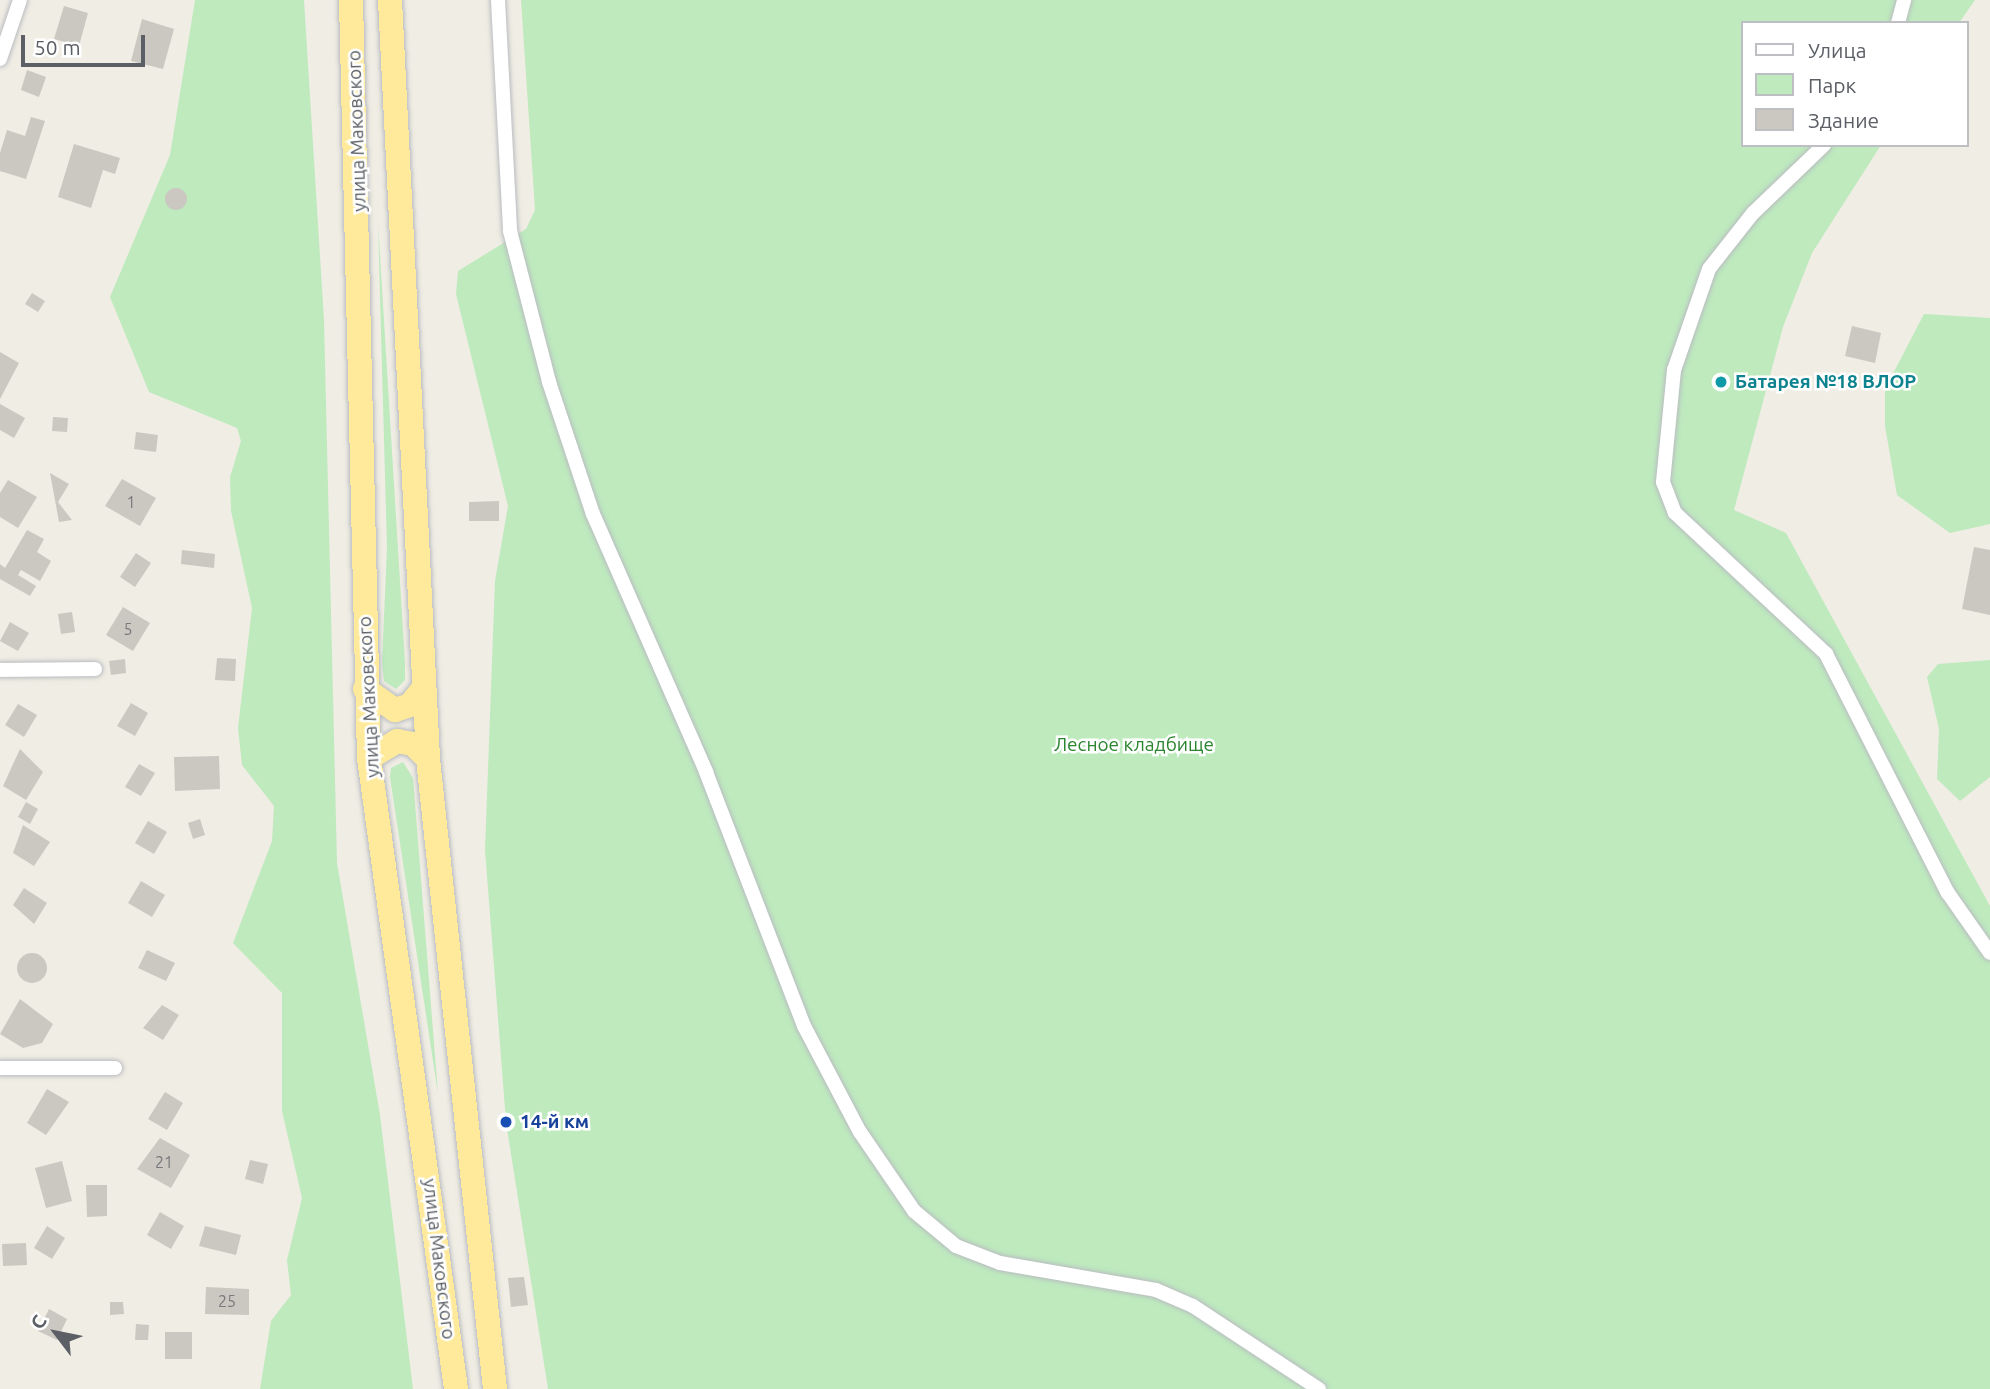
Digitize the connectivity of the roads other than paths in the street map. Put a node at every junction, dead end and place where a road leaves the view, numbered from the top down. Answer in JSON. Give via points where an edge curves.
{"nodes":[{"id":1,"x":20,"y":0,"type":"edge"},
{"id":2,"x":351,"y":0,"type":"edge"},
{"id":3,"x":390,"y":0,"type":"edge"},
{"id":4,"x":498,"y":0,"type":"edge"},
{"id":5,"x":1904,"y":0,"type":"edge"},
{"id":6,"x":1899,"y":21,"type":"edge"},
{"id":7,"x":0,"y":59,"type":"edge"},
{"id":8,"x":1822,"y":147,"type":"edge"},
{"id":9,"x":95,"y":669,"type":"dead end"},
{"id":10,"x":0,"y":670,"type":"edge"},
{"id":11,"x":424,"y":688,"type":"junction"},
{"id":12,"x":365,"y":689,"type":"junction"},
{"id":13,"x":369,"y":758,"type":"junction"},
{"id":14,"x":428,"y":759,"type":"junction"},
{"id":15,"x":1990,"y":953,"type":"edge"},
{"id":16,"x":0,"y":1068,"type":"edge"},
{"id":17,"x":115,"y":1068,"type":"dead end"},
{"id":18,"x":456,"y":1389,"type":"edge"},
{"id":19,"x":495,"y":1389,"type":"edge"},
{"id":20,"x":1319,"y":1389,"type":"edge"}],
"edges":[{"from":1,"to":7,"type":"street"},
{"from":2,"to":12,"type":"highway","name":"улица Маковского","via":[[363,319]]},
{"from":3,"to":11,"type":"highway","name":"улица Маковского"},
{"from":4,"to":20,"type":"street","via":[[510,231],[549,382],[593,514],[706,772],[804,1026],[860,1132],[914,1211],[956,1246],[1000,1263],[1156,1290],[1193,1306]]},
{"from":5,"to":6,"type":"street"},
{"from":8,"to":15,"type":"street","via":[[1753,213],[1709,270],[1674,370],[1663,482],[1675,513],[1833,664],[1948,893]]},
{"from":9,"to":10,"type":"street"},
{"from":11,"to":12,"type":"highway","via":[[410,705],[395,710]]},
{"from":11,"to":14,"type":"highway","name":"улица Маковского"},
{"from":12,"to":13,"type":"highway","name":"улица Маковского"},
{"from":13,"to":14,"type":"highway","via":[[397,741],[412,744]]},
{"from":13,"to":18,"type":"highway","name":"улица Маковского"},
{"from":14,"to":19,"type":"highway","name":"улица Маковского"},
{"from":16,"to":17,"type":"street"}]}
